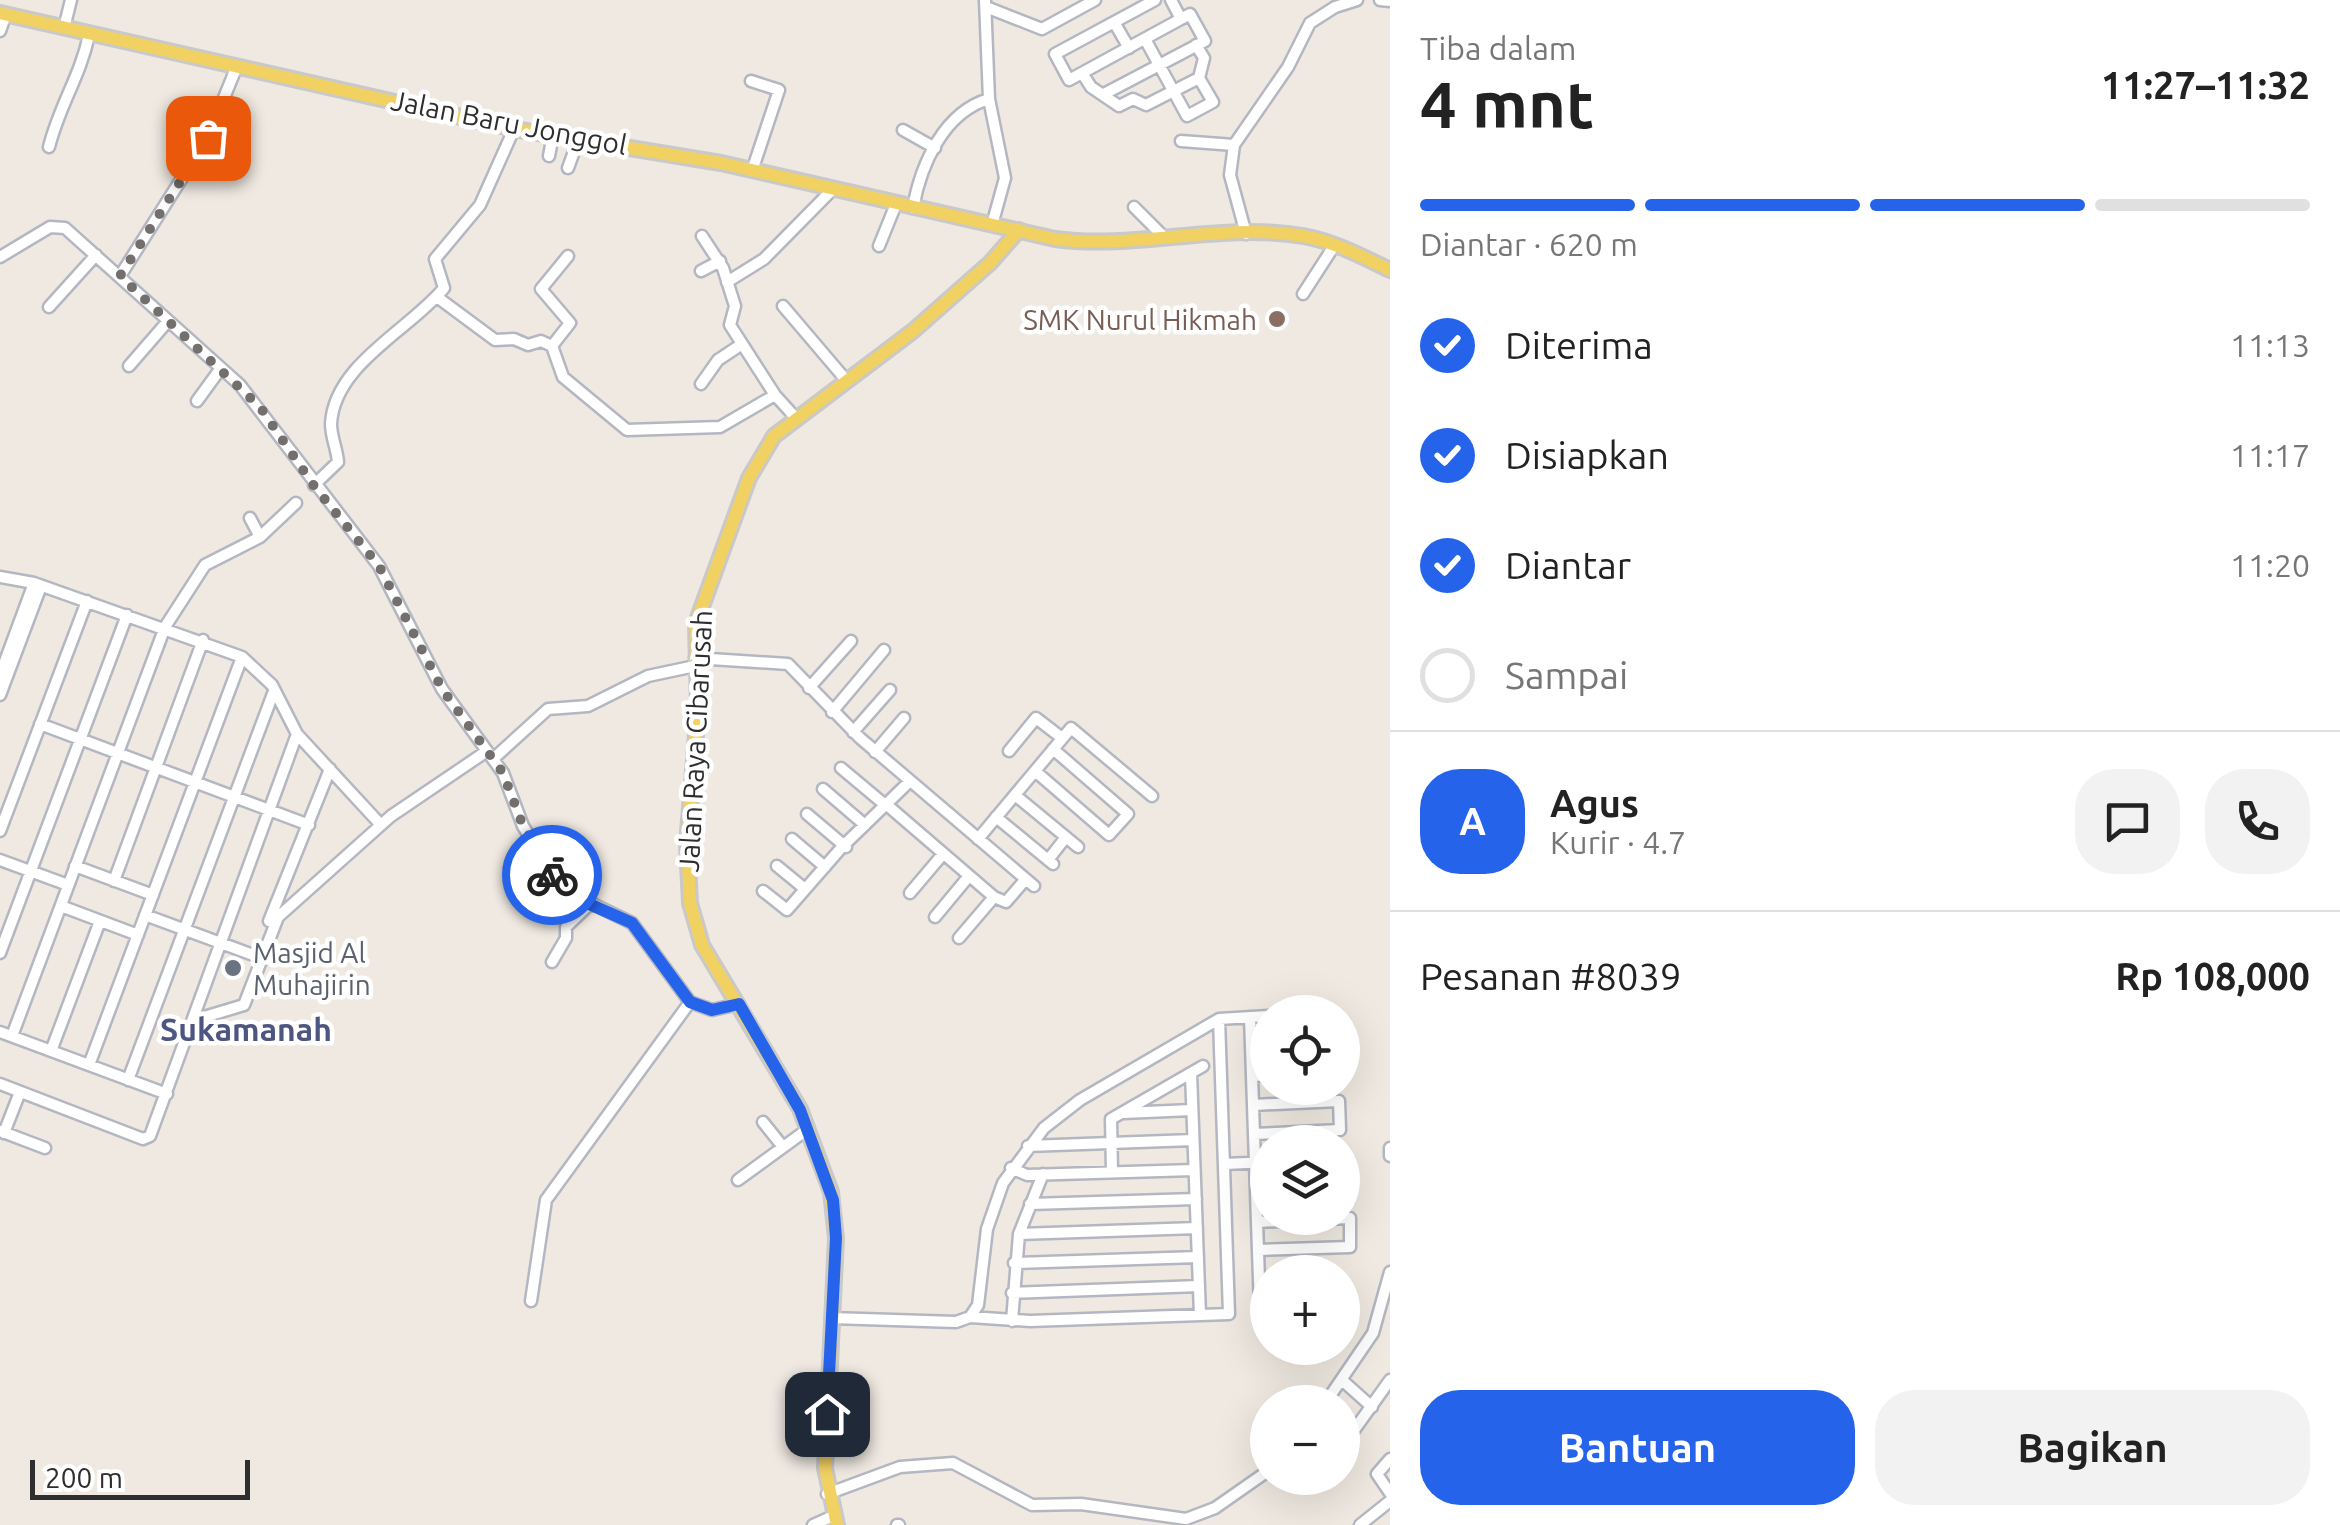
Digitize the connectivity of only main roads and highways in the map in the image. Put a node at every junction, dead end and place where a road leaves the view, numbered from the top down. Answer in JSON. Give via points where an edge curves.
{"nodes":[{"id":1,"x":3,"y":14,"type":"edge"},
{"id":2,"x":1019,"y":230,"type":"junction"},
{"id":3,"x":1390,"y":270,"type":"edge"},
{"id":4,"x":835,"y":1520,"type":"edge"}],
"edges":[{"from":1,"to":2,"type":"main road","name":"Jalan Baru Jonggol","via":[[514,129],[752,170]]},
{"from":2,"to":3,"type":"main road","name":"Jalan Baru Jonggol","via":[[1088,243],[1302,236]]},
{"from":2,"to":4,"type":"main road","name":"Jalan Raya Cibarusah","via":[[952,298],[774,436],[749,478],[697,614],[688,891],[702,945],[808,1129],[835,1212],[827,1494]]}]}
